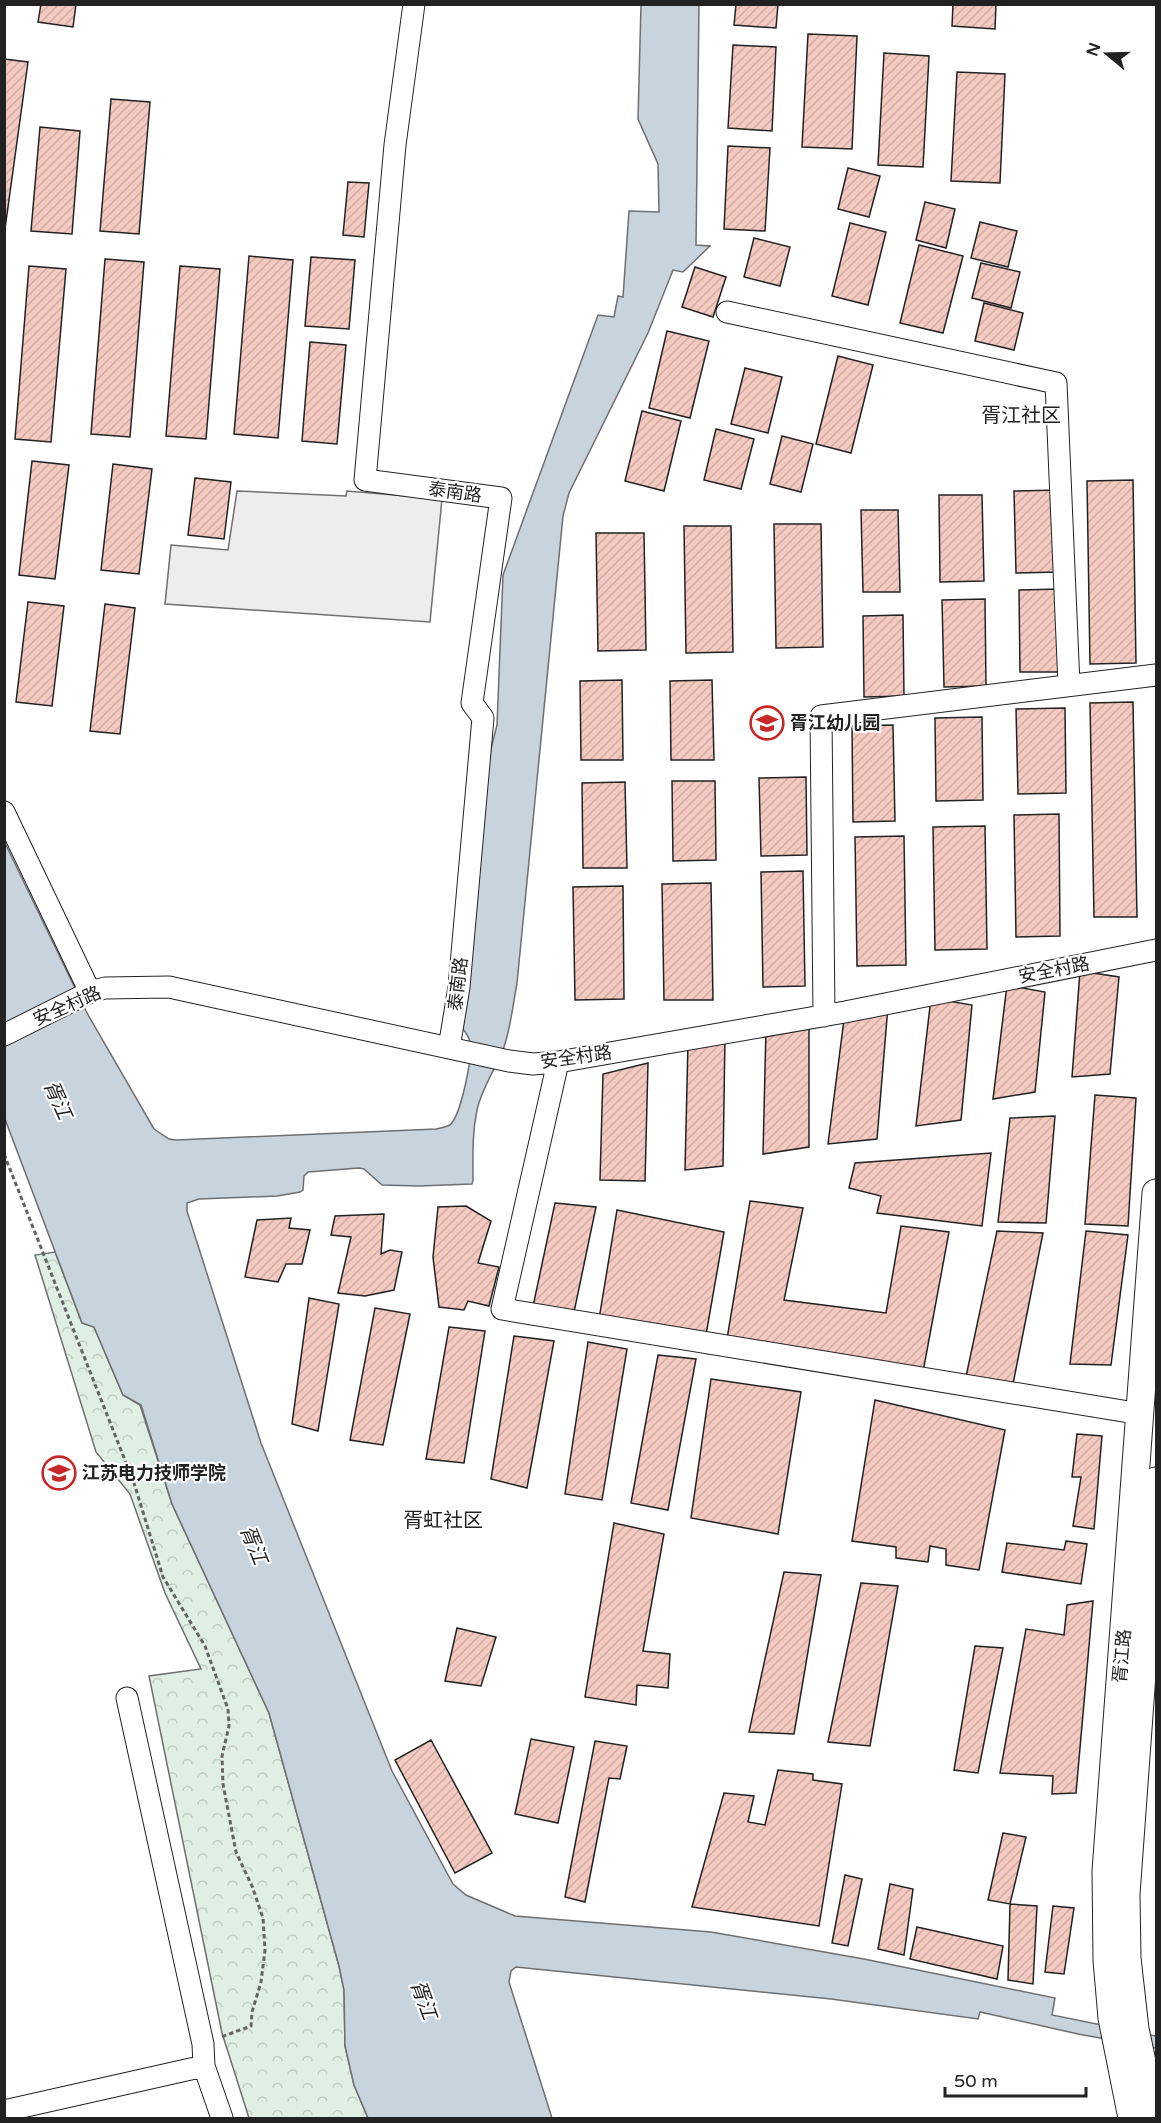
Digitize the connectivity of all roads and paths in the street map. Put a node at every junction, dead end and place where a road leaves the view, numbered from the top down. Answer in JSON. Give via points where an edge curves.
{"nodes":[{"id":1,"x":414,"y":4,"type":"edge"},
{"id":2,"x":726,"y":312,"type":"dead end"},
{"id":3,"x":1156,"y":675,"type":"edge"},
{"id":4,"x":1069,"y":686,"type":"junction"},
{"id":5,"x":4,"y":812,"type":"edge"},
{"id":6,"x":1156,"y":950,"type":"edge"},
{"id":7,"x":86,"y":994,"type":"junction"},
{"id":8,"x":824,"y":1016,"type":"junction"},
{"id":9,"x":4,"y":1035,"type":"edge"},
{"id":10,"x":456,"y":1050,"type":"junction"},
{"id":11,"x":558,"y":1062,"type":"junction"},
{"id":12,"x":4,"y":1154,"type":"edge"},
{"id":13,"x":1156,"y":1193,"type":"edge"},
{"id":14,"x":1141,"y":1414,"type":"junction"},
{"id":15,"x":1156,"y":1481,"type":"edge"},
{"id":16,"x":127,"y":1698,"type":"dead end"},
{"id":17,"x":1116,"y":1930,"type":"junction"},
{"id":18,"x":202,"y":2044,"type":"junction"},
{"id":19,"x":204,"y":2066,"type":"junction"},
{"id":20,"x":4,"y":2111,"type":"edge"},
{"id":21,"x":1142,"y":2113,"type":"edge"},
{"id":22,"x":222,"y":2118,"type":"edge"}],
"edges":[{"from":1,"to":10,"type":"street","name":"泰南路","via":[[395,145],[365,480],[501,498],[472,703],[483,718]]},
{"from":2,"to":4,"type":"street","via":[[1056,382]]},
{"from":3,"to":4,"type":"street"},
{"from":4,"to":8,"type":"street","via":[[821,716]]},
{"from":5,"to":7,"type":"street"},
{"from":6,"to":8,"type":"street","name":"安全村路"},
{"from":7,"to":9,"type":"street","name":"安全村路"},
{"from":7,"to":10,"type":"street","name":"安全村路","via":[[105,988],[169,987]]},
{"from":8,"to":11,"type":"street","name":"安全村路"},
{"from":10,"to":11,"type":"street","name":"安全村路","via":[[533,1064]]},
{"from":11,"to":14,"type":"street","via":[[502,1309]]},
{"from":12,"to":18,"type":"path","via":[[134,1483],[163,1577],[205,1646],[228,1708],[223,1784],[236,1852],[263,1918],[265,1950],[251,2026]]},
{"from":13,"to":14,"type":"main road","name":"胥江路"},
{"from":14,"to":17,"type":"main road","name":"胥江路","via":[[1107,1844]]},
{"from":15,"to":17,"type":"main road","name":"胥江路","via":[[1128,1845]]},
{"from":16,"to":18,"type":"street"},
{"from":17,"to":21,"type":"main road","name":"胥江路","via":[[1114,2032]]},
{"from":18,"to":19,"type":"street"},
{"from":19,"to":20,"type":"street"},
{"from":19,"to":22,"type":"street"}]}
